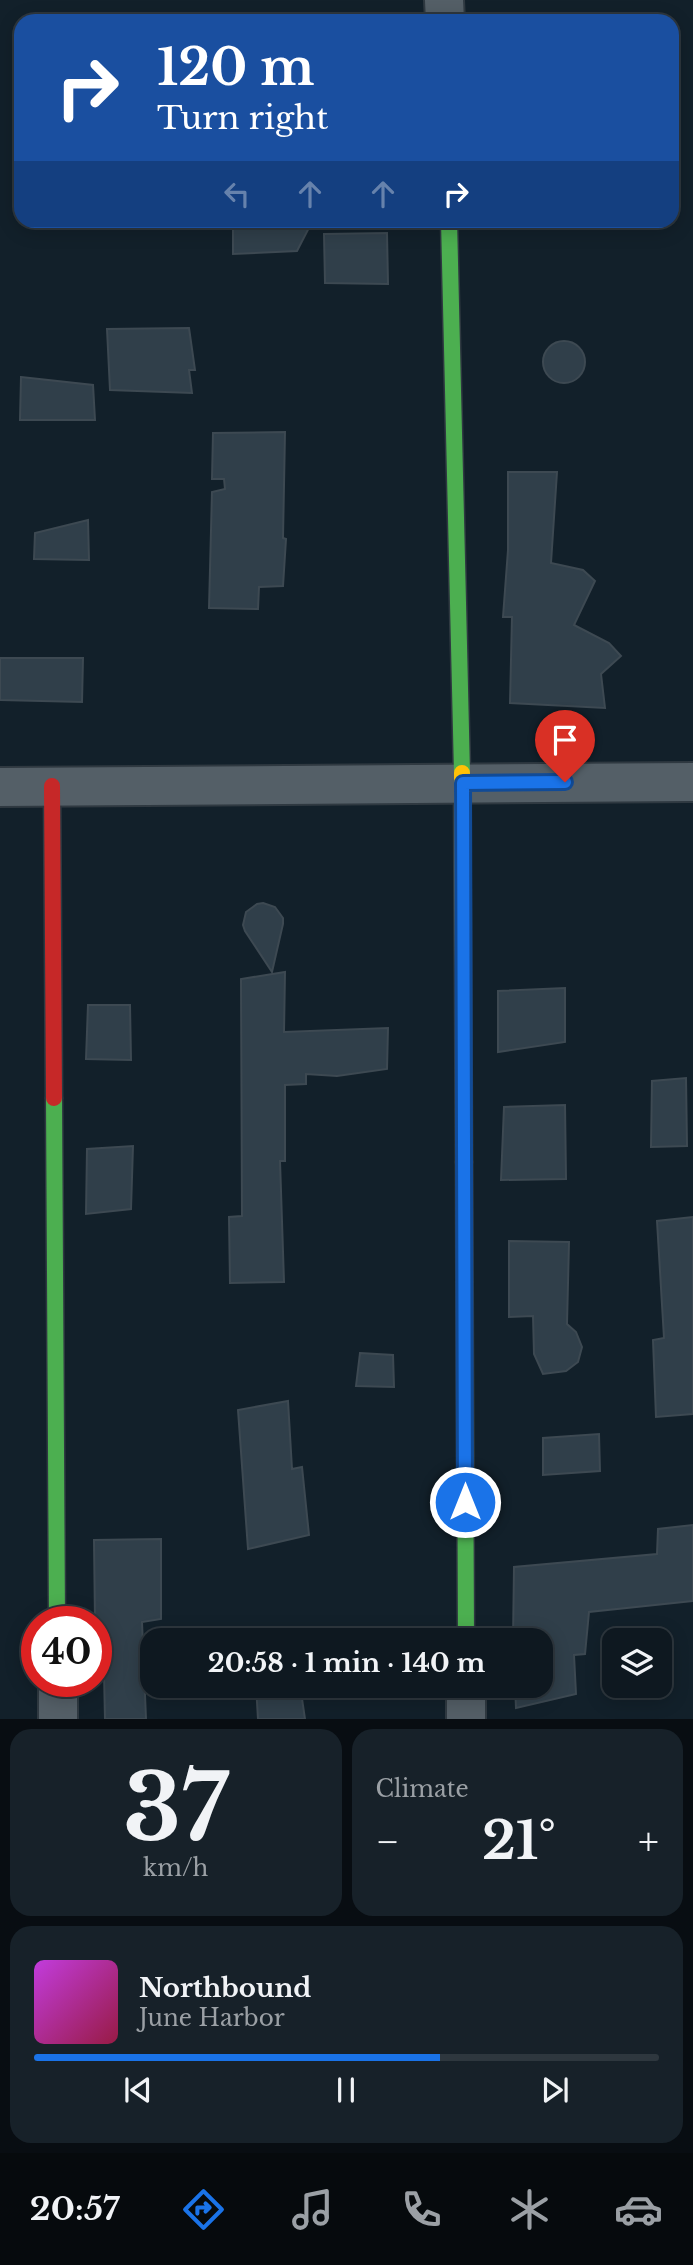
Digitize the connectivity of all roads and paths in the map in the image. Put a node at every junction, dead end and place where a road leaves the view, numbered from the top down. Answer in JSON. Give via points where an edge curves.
{"nodes":[{"id":1,"x":449,"y":228,"type":"edge"},
{"id":2,"x":693,"y":782,"type":"edge"},
{"id":3,"x":463,"y":783,"type":"junction"},
{"id":4,"x":52,"y":786,"type":"junction"},
{"id":5,"x":0,"y":787,"type":"edge"},
{"id":6,"x":57,"y":1606,"type":"edge"},
{"id":7,"x":466,"y":1628,"type":"edge"},
{"id":8,"x":58,"y":1697,"type":"edge"},
{"id":9,"x":466,"y":1698,"type":"edge"},
{"id":10,"x":58,"y":1719,"type":"edge"},
{"id":11,"x":466,"y":1719,"type":"edge"}],
"edges":[{"from":1,"to":3,"type":"street"},
{"from":2,"to":3,"type":"street"},
{"from":3,"to":4,"type":"street"},
{"from":3,"to":7,"type":"street"},
{"from":4,"to":5,"type":"street"},
{"from":4,"to":6,"type":"street"},
{"from":8,"to":10,"type":"street"},
{"from":9,"to":11,"type":"street"}]}
